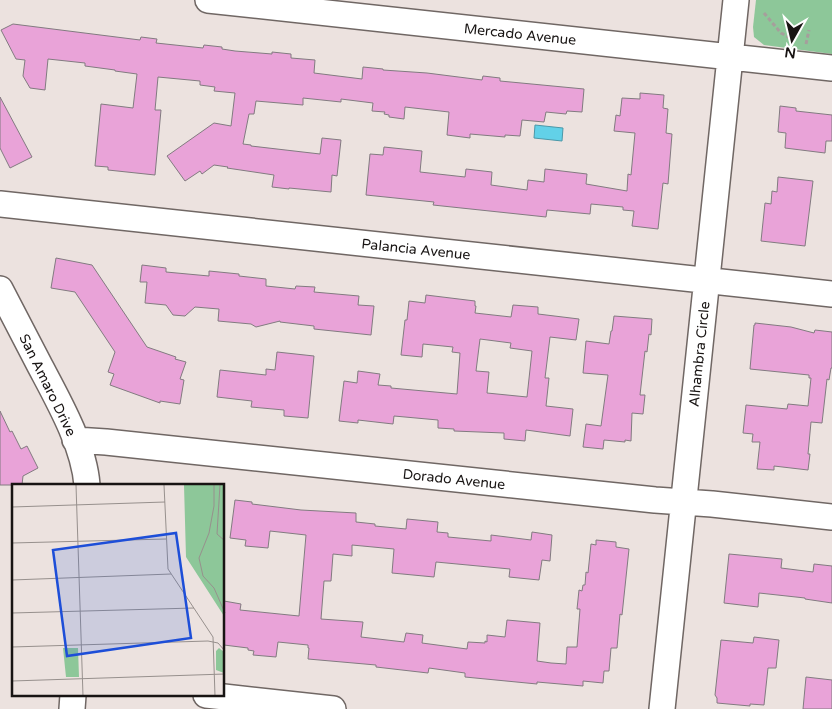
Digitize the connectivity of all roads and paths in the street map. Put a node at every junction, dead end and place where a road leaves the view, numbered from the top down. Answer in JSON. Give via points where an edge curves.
{"nodes":[{"id":1,"x":208,"y":0,"type":"edge"},
{"id":2,"x":736,"y":0,"type":"edge"},
{"id":3,"x":764,"y":13,"type":"dead end"},
{"id":4,"x":809,"y":30,"type":"dead end"},
{"id":5,"x":730,"y":57,"type":"junction"},
{"id":6,"x":832,"y":68,"type":"edge"},
{"id":7,"x":0,"y":204,"type":"edge"},
{"id":8,"x":707,"y":281,"type":"junction"},
{"id":9,"x":0,"y":289,"type":"edge"},
{"id":10,"x":832,"y":294,"type":"edge"},
{"id":11,"x":75,"y":440,"type":"junction"},
{"id":12,"x":87,"y":484,"type":"edge"},
{"id":13,"x":684,"y":502,"type":"junction"},
{"id":14,"x":832,"y":517,"type":"edge"},
{"id":15,"x":73,"y":696,"type":"edge"},
{"id":16,"x":215,"y":696,"type":"edge"},
{"id":17,"x":72,"y":709,"type":"edge"},
{"id":18,"x":333,"y":709,"type":"edge"},
{"id":19,"x":662,"y":709,"type":"edge"}],
"edges":[{"from":1,"to":5,"type":"street","name":"Mercado Avenue"},
{"from":2,"to":5,"type":"street","name":"Alhambra Circle"},
{"from":3,"to":4,"type":"path","via":[[780,33],[791,40],[806,45]]},
{"from":5,"to":6,"type":"street","name":"Mercado Avenue"},
{"from":5,"to":8,"type":"street","name":"Alhambra Circle"},
{"from":7,"to":8,"type":"street","name":"Palancia Avenue"},
{"from":8,"to":10,"type":"street","name":"Palancia Avenue"},
{"from":8,"to":13,"type":"street","name":"Alhambra Circle"},
{"from":9,"to":11,"type":"street","name":"San Amaro Drive"},
{"from":11,"to":12,"type":"street","name":"San Amaro Drive"},
{"from":11,"to":13,"type":"street","name":"Dorado Avenue"},
{"from":13,"to":14,"type":"street","name":"Dorado Avenue"},
{"from":13,"to":19,"type":"street","name":"Alhambra Circle"},
{"from":15,"to":17,"type":"street"},
{"from":16,"to":18,"type":"street"}]}
